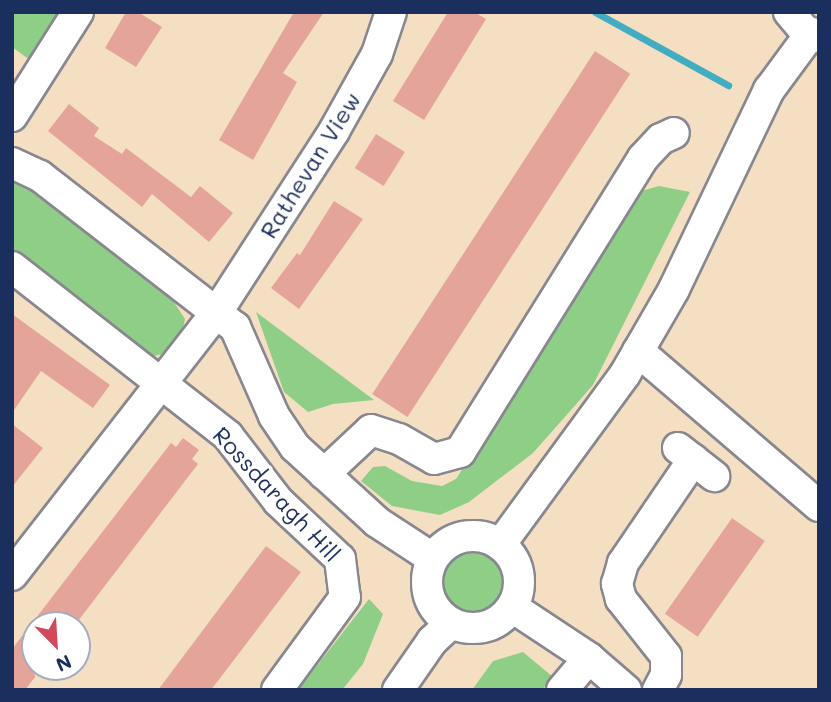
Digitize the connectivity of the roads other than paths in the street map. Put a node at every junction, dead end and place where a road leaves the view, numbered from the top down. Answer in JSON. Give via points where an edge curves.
{"nodes":[{"id":1,"x":78,"y":12,"type":"edge"},
{"id":2,"x":391,"y":12,"type":"edge"},
{"id":3,"x":789,"y":12,"type":"edge"},
{"id":4,"x":815,"y":35,"type":"edge"},
{"id":5,"x":12,"y":116,"type":"edge"},
{"id":6,"x":674,"y":133,"type":"dead end"},
{"id":7,"x":12,"y":163,"type":"edge"},
{"id":8,"x":12,"y":267,"type":"edge"},
{"id":9,"x":217,"y":312,"type":"junction"},
{"id":10,"x":638,"y":351,"type":"junction"},
{"id":11,"x":159,"y":385,"type":"junction"},
{"id":12,"x":695,"y":461,"type":"dead end"},
{"id":13,"x":324,"y":474,"type":"junction"},
{"id":14,"x":819,"y":506,"type":"edge"},
{"id":15,"x":500,"y":545,"type":"junction"},
{"id":16,"x":432,"y":558,"type":"junction"},
{"id":17,"x":12,"y":575,"type":"edge"},
{"id":18,"x":512,"y":607,"type":"junction"},
{"id":19,"x":451,"y":623,"type":"junction"},
{"id":20,"x":589,"y":658,"type":"junction"},
{"id":21,"x":277,"y":690,"type":"edge"},
{"id":22,"x":398,"y":690,"type":"edge"},
{"id":23,"x":562,"y":690,"type":"edge"},
{"id":24,"x":626,"y":690,"type":"edge"},
{"id":25,"x":658,"y":690,"type":"edge"}],
"edges":[{"from":1,"to":5,"type":"street"},
{"from":2,"to":9,"type":"street","name":"Rathevan View","via":[[377,54],[334,131]]},
{"from":3,"to":4,"type":"street"},
{"from":4,"to":10,"type":"street","via":[[769,90],[674,289]]},
{"from":6,"to":13,"type":"street","via":[[643,158],[460,452],[434,460],[399,439],[370,430]]},
{"from":7,"to":9,"type":"street","via":[[40,176]]},
{"from":8,"to":11,"type":"street","name":"Rossdaragh Hill"},
{"from":9,"to":11,"type":"street","name":"Rathevan View"},
{"from":9,"to":13,"type":"street","via":[[235,327],[274,416],[295,447]]},
{"from":10,"to":14,"type":"street"},
{"from":10,"to":15,"type":"street"},
{"from":11,"to":17,"type":"street"},
{"from":11,"to":21,"type":"street","name":"Rossdaragh Hill","via":[[228,436],[262,483],[330,549],[345,570],[345,597],[336,614]]},
{"from":12,"to":25,"type":"street","via":[[623,563],[617,584],[626,606],[666,656],[666,675]]},
{"from":13,"to":16,"type":"street","via":[[377,522]]},
{"from":15,"to":16,"type":"street","via":[[468,536],[443,547]]},
{"from":15,"to":18,"type":"street","via":[[516,564],[519,578]]},
{"from":16,"to":19,"type":"street","via":[[426,588],[431,603]]},
{"from":18,"to":19,"type":"street","via":[[491,625],[478,628]]},
{"from":18,"to":20,"type":"street"},
{"from":19,"to":22,"type":"street","via":[[432,641]]},
{"from":20,"to":23,"type":"street"},
{"from":20,"to":24,"type":"street"}]}
